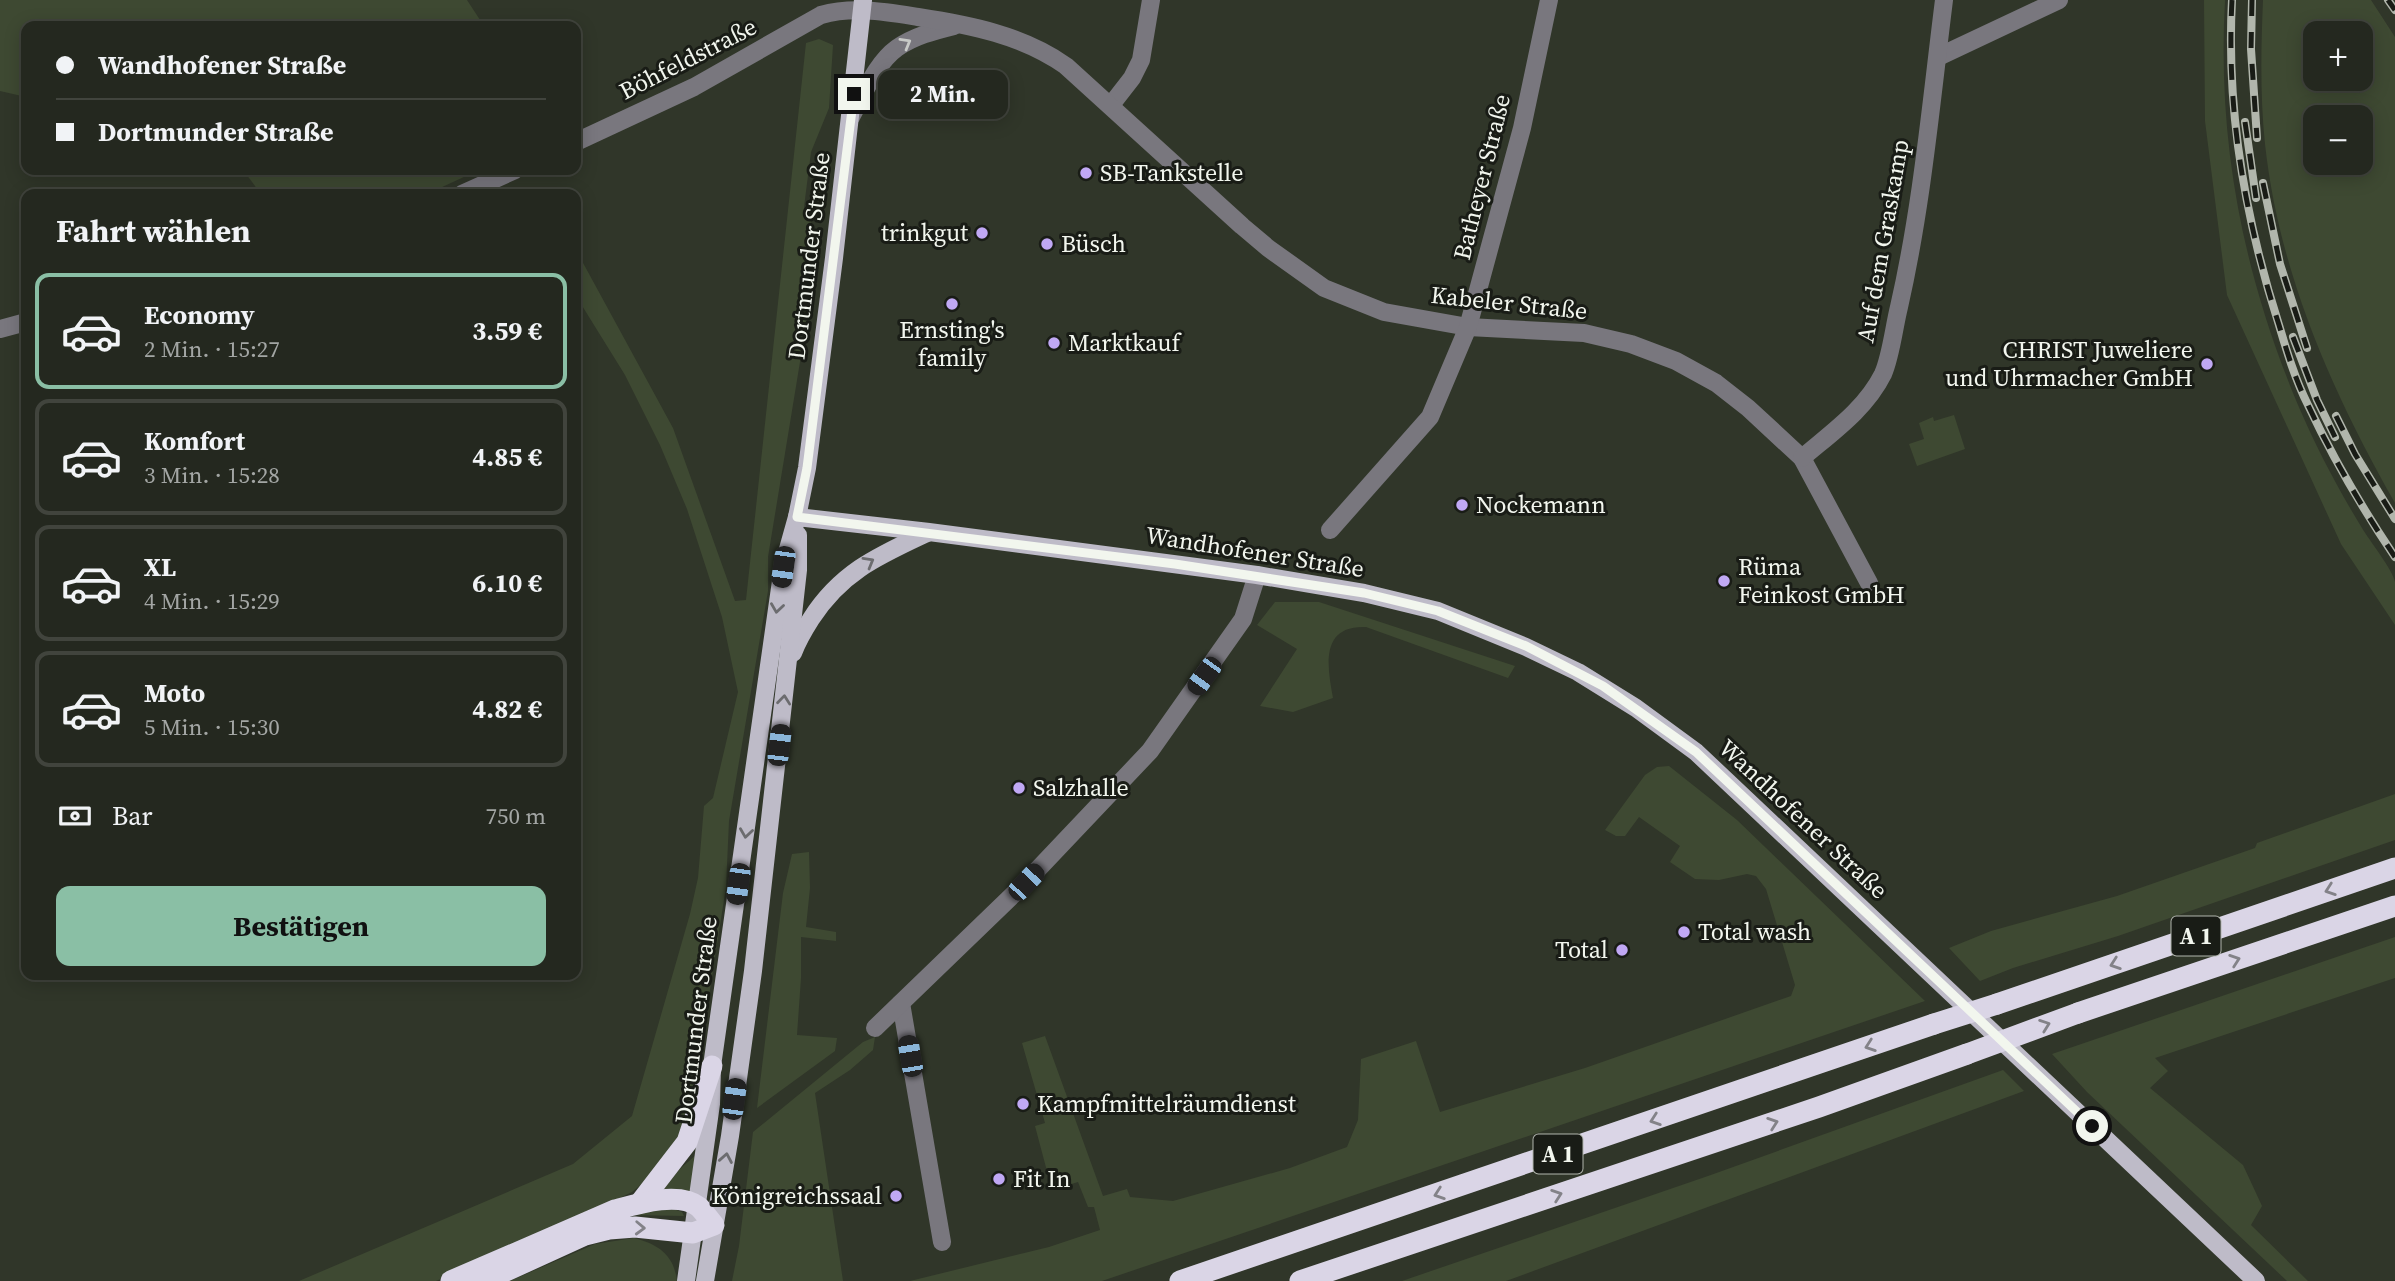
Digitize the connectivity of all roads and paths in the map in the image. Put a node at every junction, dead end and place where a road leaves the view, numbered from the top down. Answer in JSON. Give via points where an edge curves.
{"nodes":[{"id":1,"x":1151,"y":0,"type":"edge"},
{"id":2,"x":1549,"y":0,"type":"edge"},
{"id":3,"x":1944,"y":0,"type":"edge"},
{"id":4,"x":2059,"y":0,"type":"edge"},
{"id":5,"x":863,"y":5,"type":"edge"},
{"id":6,"x":960,"y":24,"type":"junction"},
{"id":7,"x":1938,"y":57,"type":"junction"},
{"id":8,"x":1111,"y":105,"type":"junction"},
{"id":9,"x":851,"y":117,"type":"junction"},
{"id":10,"x":581,"y":140,"type":"edge"},
{"id":11,"x":504,"y":175,"type":"edge"},
{"id":12,"x":473,"y":189,"type":"edge"},
{"id":13,"x":21,"y":323,"type":"edge"},
{"id":14,"x":1468,"y":327,"type":"junction"},
{"id":15,"x":0,"y":329,"type":"edge"},
{"id":16,"x":1802,"y":458,"type":"junction"},
{"id":17,"x":797,"y":517,"type":"junction"},
{"id":18,"x":1330,"y":530,"type":"dead end"},
{"id":19,"x":929,"y":532,"type":"junction"},
{"id":20,"x":1257,"y":575,"type":"junction"},
{"id":21,"x":1869,"y":583,"type":"dead end"},
{"id":22,"x":787,"y":673,"type":"junction"},
{"id":23,"x":2395,"y":868,"type":"edge"},
{"id":24,"x":2395,"y":906,"type":"edge"},
{"id":25,"x":901,"y":1003,"type":"junction"},
{"id":26,"x":876,"y":1028,"type":"dead end"},
{"id":27,"x":712,"y":1066,"type":"junction"},
{"id":28,"x":640,"y":1203,"type":"junction"},
{"id":29,"x":697,"y":1206,"type":"junction"},
{"id":30,"x":1493,"y":1217,"type":"junction"},
{"id":31,"x":714,"y":1225,"type":"junction"},
{"id":32,"x":693,"y":1233,"type":"junction"},
{"id":33,"x":942,"y":1242,"type":"dead end"},
{"id":34,"x":451,"y":1281,"type":"edge"},
{"id":35,"x":484,"y":1281,"type":"edge"},
{"id":36,"x":687,"y":1281,"type":"edge"},
{"id":37,"x":705,"y":1281,"type":"edge"},
{"id":38,"x":1180,"y":1281,"type":"edge"},
{"id":39,"x":1300,"y":1281,"type":"edge"},
{"id":40,"x":1333,"y":1281,"type":"edge"},
{"id":41,"x":2256,"y":1281,"type":"edge"}],
"edges":[{"from":1,"to":8,"type":"street","via":[[1141,60]]},
{"from":2,"to":14,"type":"street","name":"Batheyer Straße","via":[[1522,128]]},
{"from":3,"to":7,"type":"street","name":"Auf dem Graskamp"},
{"from":4,"to":7,"type":"street"},
{"from":5,"to":6,"type":"street","name":"Kabeler Straße"},
{"from":5,"to":9,"type":"main road","name":"Dortmunder Straße"},
{"from":5,"to":10,"type":"street","name":"Böhfeldstraße","via":[[821,15],[694,87]]},
{"from":6,"to":8,"type":"street","name":"Kabeler Straße","via":[[1036,47]]},
{"from":9,"to":6,"type":"street","name":"Kabeler Straße","one_way":true,"via":[[876,73],[897,48]]},
{"from":7,"to":16,"type":"street","name":"Auf dem Graskamp","via":[[1911,254],[1884,372],[1848,420]]},
{"from":8,"to":14,"type":"street","name":"Kabeler Straße","via":[[1251,233],[1324,288],[1384,312]]},
{"from":9,"to":17,"type":"main road","name":"Dortmunder Straße"},
{"from":11,"to":12,"type":"street"},
{"from":13,"to":15,"type":"street"},
{"from":14,"to":16,"type":"street","name":"Kabeler Straße","via":[[1584,333],[1676,361],[1716,383]]},
{"from":14,"to":18,"type":"street","name":"Batheyer Straße","via":[[1430,418]]},
{"from":16,"to":21,"type":"street","name":"Kabeler Straße"},
{"from":17,"to":19,"type":"main road","name":"Wandhofener Straße"},
{"from":17,"to":22,"type":"main road","name":"Dortmunder Straße","via":[[798,570]]},
{"from":17,"to":27,"type":"main road","name":"Dortmunder Straße","one_way":true,"via":[[783,567]]},
{"from":19,"to":20,"type":"main road","name":"Wandhofener Straße"},
{"from":22,"to":19,"type":"main road","one_way":true,"via":[[797,641],[840,583],[864,564]]},
{"from":20,"to":25,"type":"street","via":[[1243,619],[1150,751],[1021,887]]},
{"from":20,"to":41,"type":"main road","name":"Wandhofener Straße","via":[[1438,611],[1578,672],[1657,723],[1729,782]]},
{"from":31,"to":22,"type":"main road","name":"Dortmunder Straße","one_way":true,"via":[[753,971]]},
{"from":23,"to":38,"type":"highway","number":"A 1","one_way":true,"bridge":true},
{"from":30,"to":24,"type":"highway","number":"A 1","one_way":true,"bridge":true},
{"from":25,"to":26,"type":"street"},
{"from":25,"to":33,"type":"street"},
{"from":27,"to":28,"type":"highway","via":[[687,1142]]},
{"from":27,"to":29,"type":"main road","name":"Dortmunder Straße"},
{"from":28,"to":29,"type":"highway","via":[[681,1201]]},
{"from":28,"to":34,"type":"highway"},
{"from":29,"to":31,"type":"highway"},
{"from":29,"to":32,"type":"main road","name":"Dortmunder Straße"},
{"from":30,"to":39,"type":"highway","number":"A 1"},
{"from":30,"to":40,"type":"highway"},
{"from":31,"to":32,"type":"highway"},
{"from":31,"to":37,"type":"main road","name":"Dortmunder Straße"},
{"from":35,"to":32,"type":"highway","one_way":true,"via":[[609,1229]]},
{"from":32,"to":36,"type":"main road","name":"Dortmunder Straße"}]}
